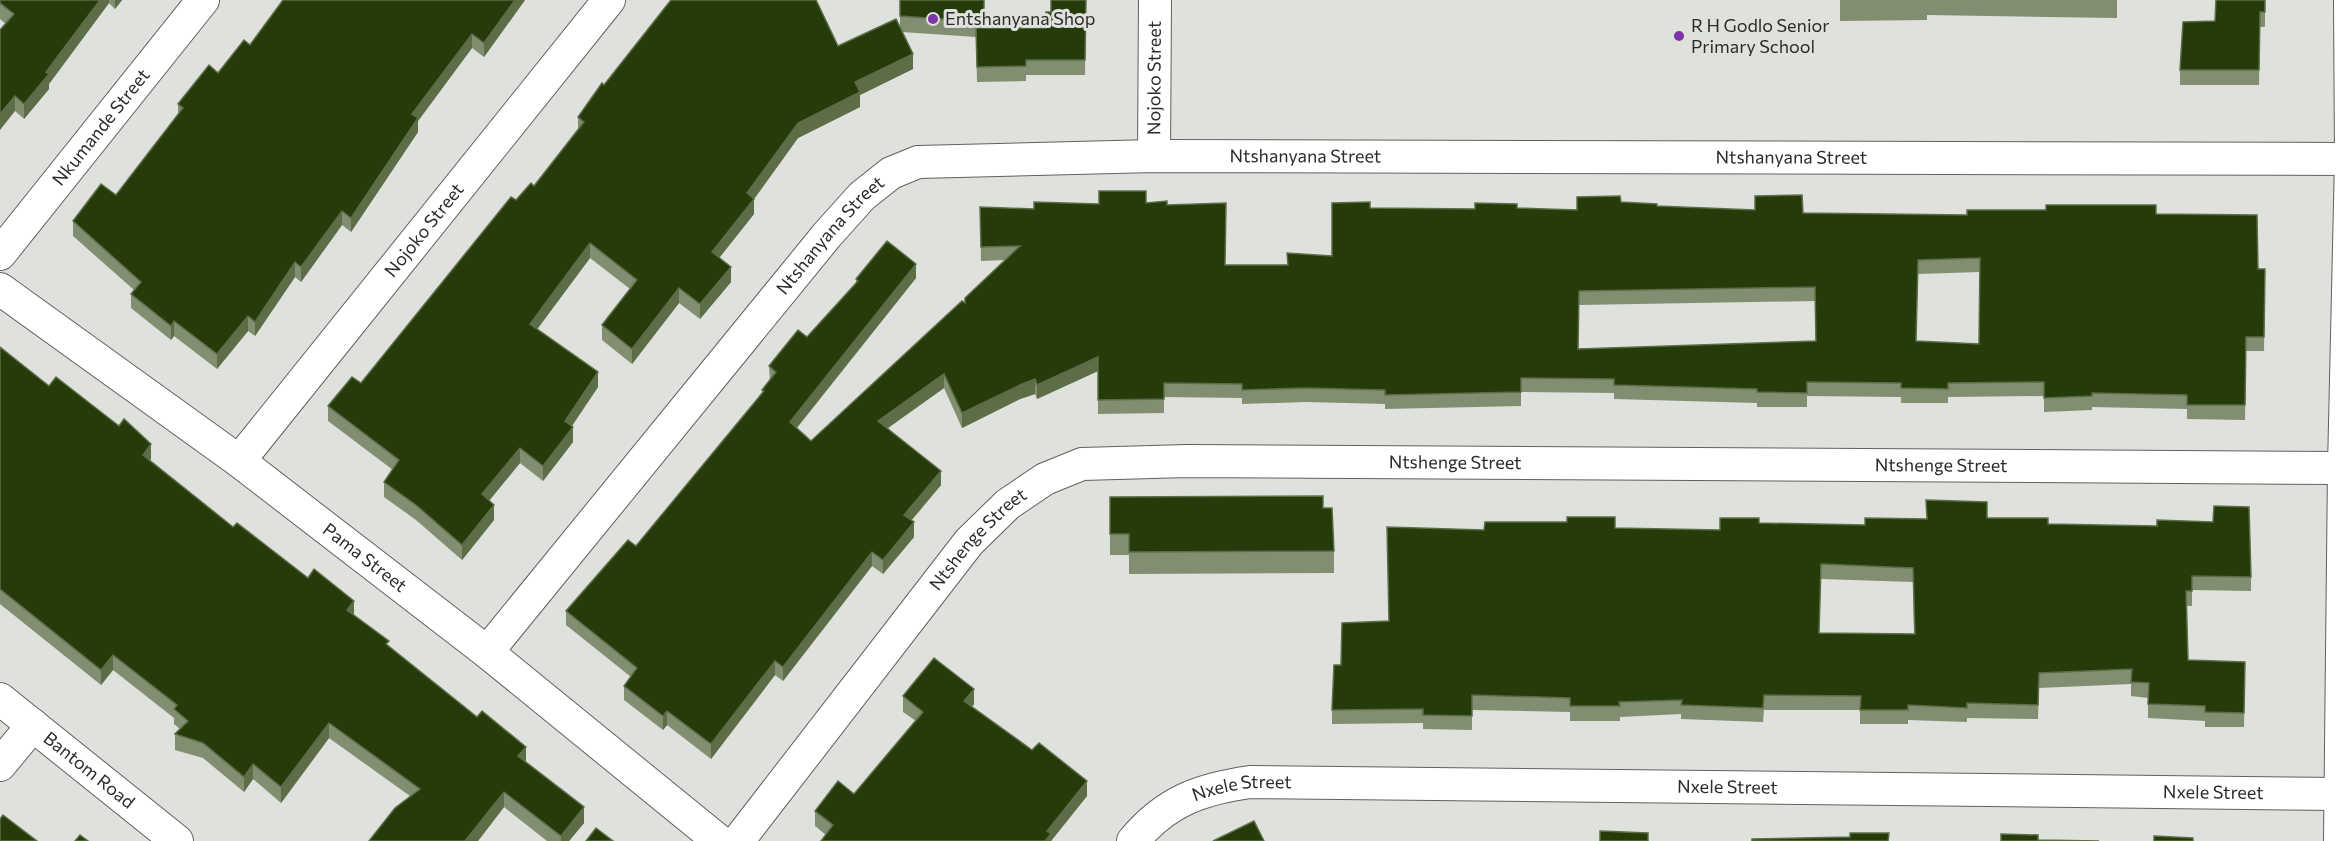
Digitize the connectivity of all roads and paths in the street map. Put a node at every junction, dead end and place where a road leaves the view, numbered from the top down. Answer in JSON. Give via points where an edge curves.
{"nodes":[{"id":1,"x":203,"y":0,"type":"edge"},
{"id":2,"x":609,"y":0,"type":"edge"},
{"id":3,"x":1155,"y":0,"type":"edge"},
{"id":4,"x":2350,"y":0,"type":"edge"},
{"id":5,"x":1154,"y":156,"type":"junction"},
{"id":6,"x":2351,"y":159,"type":"edge"},
{"id":7,"x":0,"y":254,"type":"edge"},
{"id":8,"x":0,"y":289,"type":"edge"},
{"id":9,"x":239,"y":461,"type":"junction"},
{"id":10,"x":2344,"y":468,"type":"junction"},
{"id":11,"x":487,"y":652,"type":"junction"},
{"id":12,"x":0,"y":699,"type":"edge"},
{"id":13,"x":33,"y":725,"type":"junction"},
{"id":14,"x":0,"y":765,"type":"edge"},
{"id":15,"x":2341,"y":794,"type":"junction"},
{"id":16,"x":177,"y":841,"type":"edge"},
{"id":17,"x":719,"y":841,"type":"edge"},
{"id":18,"x":738,"y":841,"type":"edge"},
{"id":19,"x":1133,"y":841,"type":"edge"},
{"id":20,"x":2340,"y":841,"type":"edge"}],
"edges":[{"from":1,"to":7,"type":"street","name":"Nkumande Street"},
{"from":2,"to":9,"type":"street","name":"Nojoko Street"},
{"from":3,"to":5,"type":"street","name":"Nojoko Street"},
{"from":4,"to":6,"type":"street"},
{"from":5,"to":6,"type":"street","name":"Ntshanyana Street"},
{"from":5,"to":11,"type":"street","name":"Ntshanyana Street","via":[[918,162],[891,172],[862,196],[827,235]]},
{"from":6,"to":10,"type":"street"},
{"from":8,"to":9,"type":"street","name":"Pama Street"},
{"from":9,"to":11,"type":"street","name":"Pama Street"},
{"from":10,"to":15,"type":"street"},
{"from":10,"to":18,"type":"street","name":"Ntshenge Street","via":[[1199,461],[1082,464],[1045,479],[1008,504],[969,542]]},
{"from":11,"to":17,"type":"street","name":"Pama Street"},
{"from":12,"to":13,"type":"street","name":"Bantom Road"},
{"from":13,"to":14,"type":"street"},
{"from":13,"to":16,"type":"street","name":"Bantom Road"},
{"from":15,"to":19,"type":"street","name":"Nxele Street","via":[[1250,782],[1214,787],[1187,797],[1165,811]]},
{"from":15,"to":20,"type":"street"}]}
